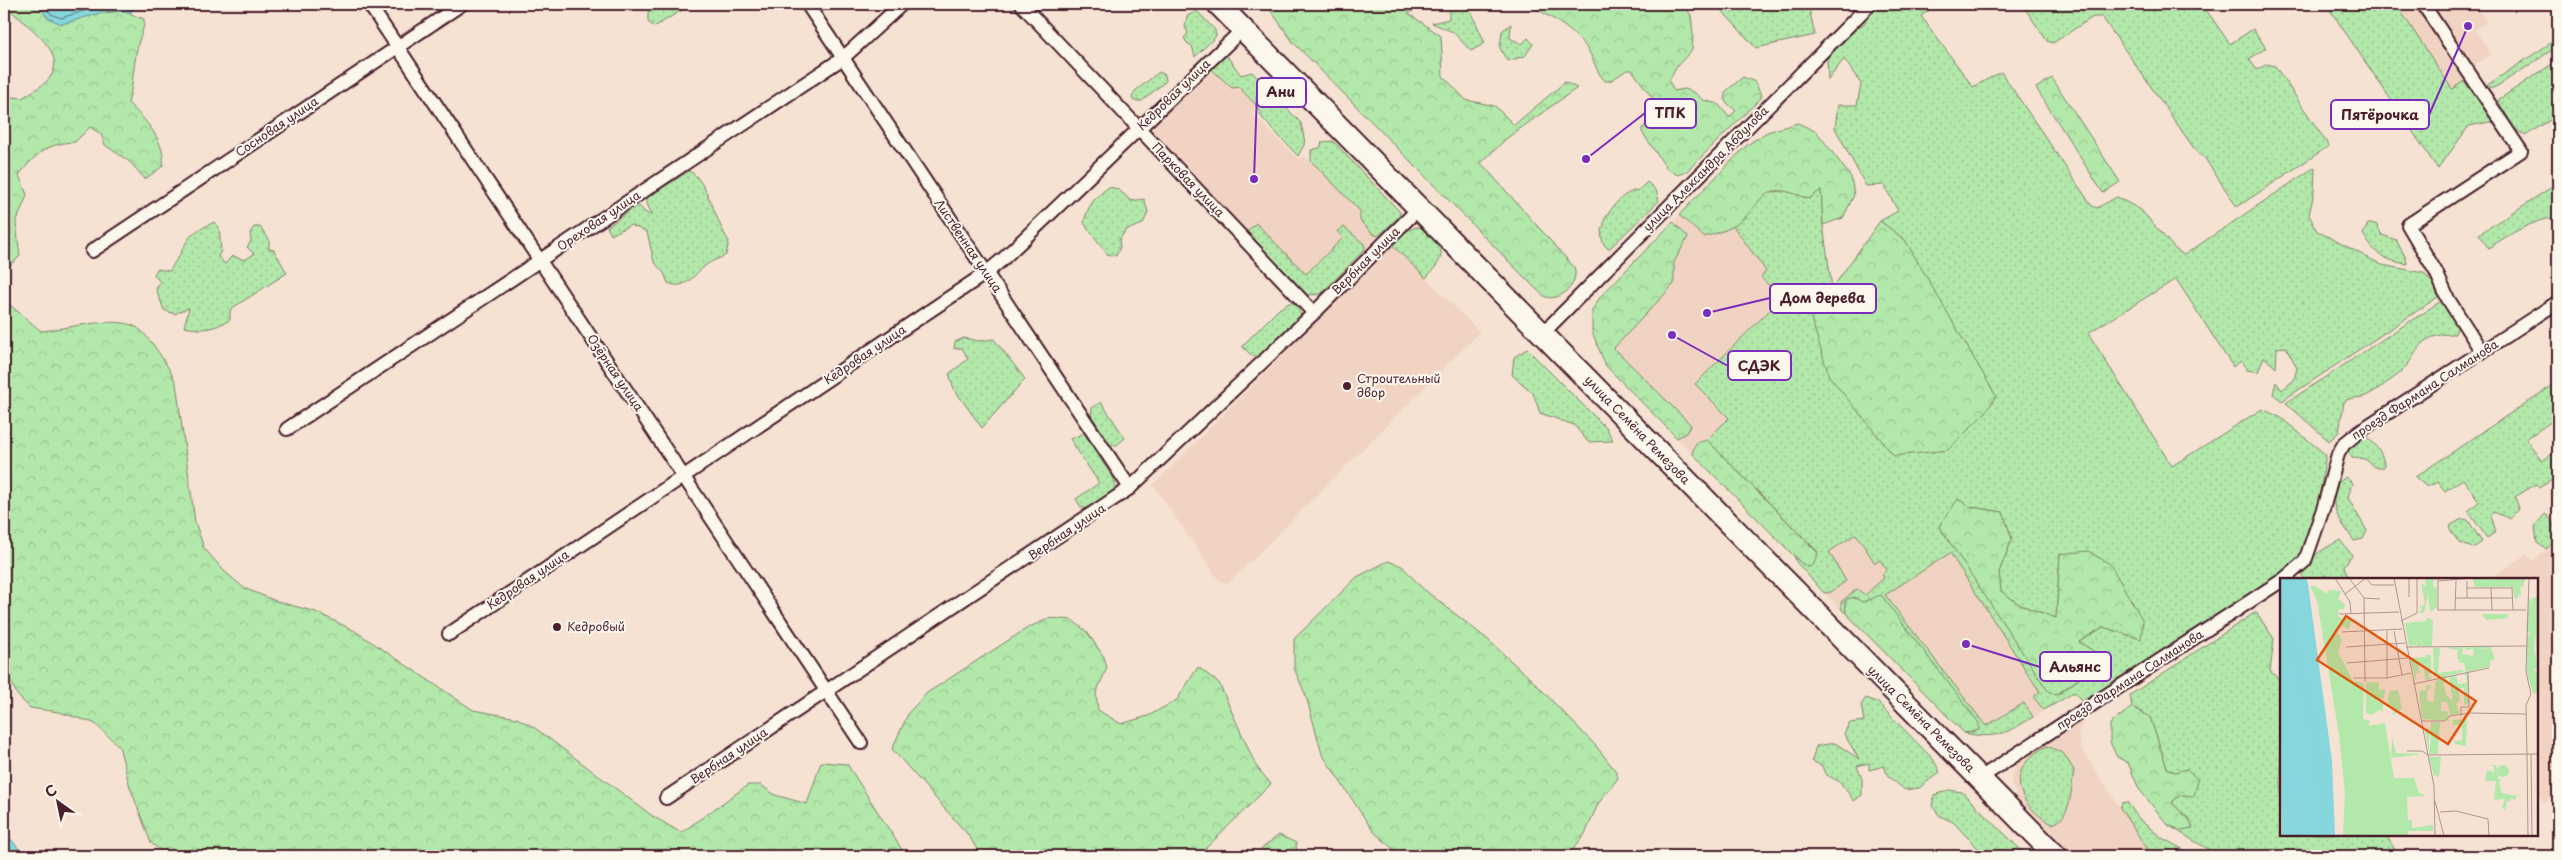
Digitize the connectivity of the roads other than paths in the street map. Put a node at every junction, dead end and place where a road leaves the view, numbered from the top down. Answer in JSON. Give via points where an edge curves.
{"nodes":[{"id":1,"x":369,"y":4,"type":"edge"},
{"id":2,"x":462,"y":4,"type":"edge"},
{"id":3,"x":807,"y":4,"type":"edge"},
{"id":4,"x":902,"y":4,"type":"edge"},
{"id":5,"x":1021,"y":4,"type":"edge"},
{"id":6,"x":1218,"y":4,"type":"edge"},
{"id":7,"x":1870,"y":4,"type":"edge"},
{"id":8,"x":2423,"y":4,"type":"edge"},
{"id":9,"x":1242,"y":29,"type":"junction"},
{"id":10,"x":397,"y":47,"type":"junction"},
{"id":11,"x":843,"y":58,"type":"junction"},
{"id":12,"x":1139,"y":128,"type":"junction"},
{"id":13,"x":1420,"y":207,"type":"junction"},
{"id":14,"x":92,"y":251,"type":"dead end"},
{"id":15,"x":540,"y":261,"type":"junction"},
{"id":16,"x":986,"y":273,"type":"junction"},
{"id":17,"x":2558,"y":302,"type":"edge"},
{"id":18,"x":1314,"y":313,"type":"junction"},
{"id":19,"x":1543,"y":334,"type":"junction"},
{"id":20,"x":2482,"y":352,"type":"junction"},
{"id":21,"x":287,"y":428,"type":"dead end"},
{"id":22,"x":684,"y":476,"type":"junction"},
{"id":23,"x":1130,"y":488,"type":"junction"},
{"id":24,"x":2284,"y":578,"type":"edge"},
{"id":25,"x":2280,"y":581,"type":"edge"},
{"id":26,"x":448,"y":634,"type":"dead end"},
{"id":27,"x":827,"y":691,"type":"junction"},
{"id":28,"x":861,"y":743,"type":"dead end"},
{"id":29,"x":1980,"y":778,"type":"junction"},
{"id":30,"x":666,"y":798,"type":"dead end"},
{"id":31,"x":2056,"y":856,"type":"edge"}],
"edges":[{"from":1,"to":10,"type":"street","name":"Озёрная улица"},
{"from":2,"to":10,"type":"street","name":"Сосновая улица"},
{"from":3,"to":11,"type":"street","name":"Лиственная улица"},
{"from":4,"to":11,"type":"street","name":"Ореховая улица"},
{"from":5,"to":12,"type":"street","name":"Парковая улица"},
{"from":6,"to":9,"type":"main road","name":"улица Семёна Ремезова"},
{"from":7,"to":19,"type":"street","name":"улица Александра Абдулова"},
{"from":8,"to":20,"type":"street","via":[[2521,151],[2408,225],[2448,299]]},
{"from":9,"to":12,"type":"street","name":"Кедровая улица"},
{"from":9,"to":13,"type":"main road","name":"улица Семёна Ремезова"},
{"from":10,"to":14,"type":"street","name":"Сосновая улица"},
{"from":10,"to":15,"type":"street","name":"Озёрная улица"},
{"from":11,"to":15,"type":"street","name":"Ореховая улица"},
{"from":11,"to":16,"type":"street","name":"Лиственная улица"},
{"from":12,"to":16,"type":"street","name":"Кедровая улица"},
{"from":12,"to":18,"type":"street","name":"Парковая улица"},
{"from":13,"to":18,"type":"street","name":"Вербная улица"},
{"from":13,"to":19,"type":"main road","name":"улица Семёна Ремезова"},
{"from":15,"to":21,"type":"street","name":"Ореховая улица"},
{"from":15,"to":22,"type":"street","name":"Озёрная улица"},
{"from":16,"to":22,"type":"street","name":"Кедровая улица"},
{"from":16,"to":23,"type":"street","name":"Лиственная улица"},
{"from":17,"to":20,"type":"street","name":"проезд Фармана Салманова"},
{"from":18,"to":23,"type":"street","name":"Вербная улица"},
{"from":19,"to":29,"type":"main road","name":"улица Семёна Ремезова"},
{"from":20,"to":24,"type":"street","name":"проезд Фармана Салманова","via":[[2344,444],[2338,454],[2305,561]]},
{"from":22,"to":26,"type":"street","name":"Кедровая улица"},
{"from":22,"to":27,"type":"street","name":"Озёрная улица"},
{"from":23,"to":27,"type":"street","name":"Вербная улица"},
{"from":25,"to":29,"type":"street","name":"проезд Фармана Салманова"},
{"from":27,"to":28,"type":"street","name":"Озёрная улица"},
{"from":27,"to":30,"type":"street","name":"Вербная улица"},
{"from":29,"to":31,"type":"main road","name":"улица Семёна Ремезова"}]}
